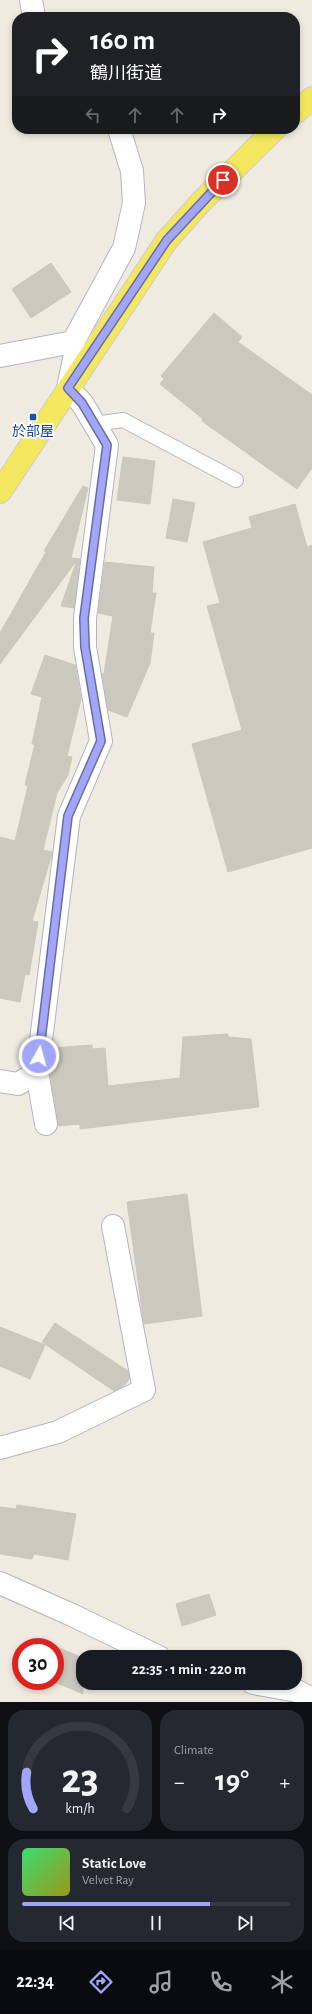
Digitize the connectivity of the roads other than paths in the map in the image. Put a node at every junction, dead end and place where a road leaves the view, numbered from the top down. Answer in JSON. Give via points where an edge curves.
{"nodes":[{"id":1,"x":31,"y":0,"type":"edge"},
{"id":2,"x":33,"y":12,"type":"edge"},
{"id":3,"x":312,"y":98,"type":"edge"},
{"id":4,"x":300,"y":109,"type":"edge"},
{"id":5,"x":121,"y":134,"type":"edge"},
{"id":6,"x":270,"y":134,"type":"edge"},
{"id":7,"x":73,"y":342,"type":"junction"},
{"id":8,"x":0,"y":356,"type":"edge"},
{"id":9,"x":68,"y":388,"type":"junction"},
{"id":10,"x":94,"y":424,"type":"junction"},
{"id":11,"x":236,"y":480,"type":"dead end"},
{"id":12,"x":0,"y":492,"type":"edge"},
{"id":13,"x":37,"y":1072,"type":"junction"},
{"id":14,"x":0,"y":1081,"type":"edge"},
{"id":15,"x":46,"y":1124,"type":"dead end"},
{"id":16,"x":113,"y":1226,"type":"dead end"},
{"id":17,"x":0,"y":1448,"type":"edge"},
{"id":18,"x":0,"y":1583,"type":"edge"},
{"id":19,"x":144,"y":1650,"type":"edge"},
{"id":20,"x":292,"y":1690,"type":"edge"},
{"id":21,"x":312,"y":1699,"type":"edge"}],
"edges":[{"from":1,"to":2,"type":"street"},
{"from":3,"to":4,"type":"main road"},
{"from":5,"to":7,"type":"street","via":[[132,171],[134,203],[124,248]]},
{"from":6,"to":9,"type":"main road","via":[[202,201],[167,240]]},
{"from":7,"to":8,"type":"street"},
{"from":7,"to":9,"type":"street","via":[[75,354]]},
{"from":9,"to":10,"type":"street","via":[[82,403]]},
{"from":9,"to":12,"type":"main road"},
{"from":10,"to":11,"type":"lane","via":[[123,420]]},
{"from":10,"to":13,"type":"street","via":[[107,445],[84,618],[85,647],[101,741],[68,816]]},
{"from":13,"to":14,"type":"street","via":[[18,1084]]},
{"from":13,"to":15,"type":"street"},
{"from":16,"to":17,"type":"street","via":[[144,1390],[58,1432]]},
{"from":18,"to":19,"type":"street"},
{"from":20,"to":21,"type":"street"}]}
